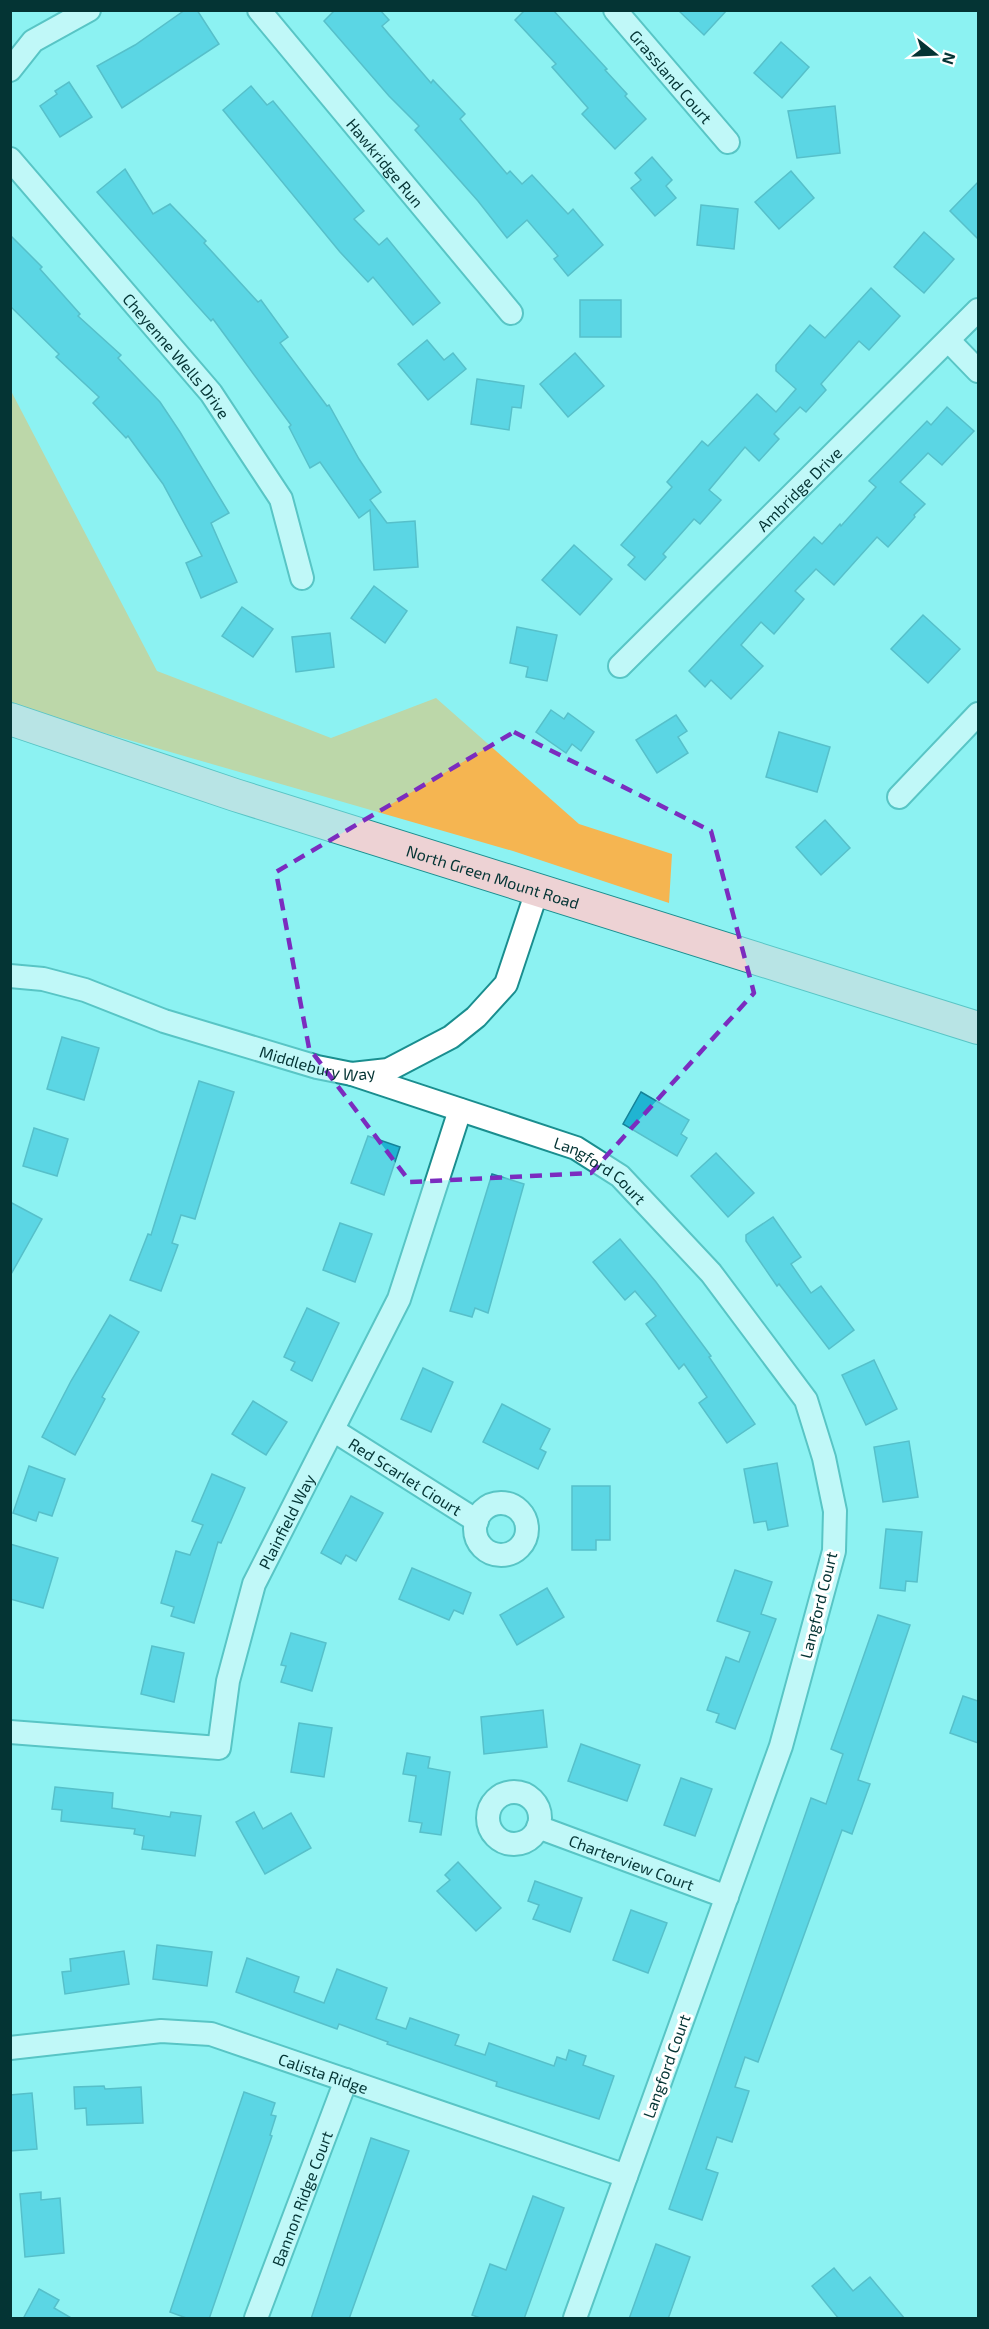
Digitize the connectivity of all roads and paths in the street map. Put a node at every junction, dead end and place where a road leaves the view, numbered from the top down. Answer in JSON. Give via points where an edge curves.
{"nodes":[{"id":1,"x":89,"y":10,"type":"edge"},
{"id":2,"x":259,"y":10,"type":"edge"},
{"id":3,"x":615,"y":10,"type":"edge"},
{"id":4,"x":10,"y":70,"type":"edge"},
{"id":5,"x":728,"y":142,"type":"dead end"},
{"id":6,"x":10,"y":159,"type":"edge"},
{"id":7,"x":978,"y":310,"type":"edge"},
{"id":8,"x":511,"y":313,"type":"dead end"},
{"id":9,"x":949,"y":341,"type":"junction"},
{"id":10,"x":978,"y":371,"type":"edge"},
{"id":11,"x":302,"y":578,"type":"dead end"},
{"id":12,"x":620,"y":666,"type":"dead end"},
{"id":13,"x":978,"y":714,"type":"edge"},
{"id":14,"x":10,"y":719,"type":"edge"},
{"id":15,"x":899,"y":796,"type":"dead end"},
{"id":16,"x":538,"y":888,"type":"junction"},
{"id":17,"x":10,"y":976,"type":"edge"},
{"id":18,"x":978,"y":1028,"type":"edge"},
{"id":19,"x":352,"y":1074,"type":"junction"},
{"id":20,"x":460,"y":1110,"type":"junction"},
{"id":21,"x":333,"y":1430,"type":"junction"},
{"id":22,"x":477,"y":1521,"type":"dead end"},
{"id":23,"x":10,"y":1732,"type":"edge"},
{"id":24,"x":538,"y":1827,"type":"dead end"},
{"id":25,"x":727,"y":1897,"type":"junction"},
{"id":26,"x":10,"y":2048,"type":"edge"},
{"id":27,"x":346,"y":2080,"type":"junction"},
{"id":28,"x":626,"y":2176,"type":"junction"},
{"id":29,"x":256,"y":2319,"type":"edge"},
{"id":30,"x":575,"y":2319,"type":"edge"}],
"edges":[{"from":1,"to":4,"type":"street","via":[[33,41]]},
{"from":2,"to":8,"type":"street","name":"Hawkridge Run"},
{"from":3,"to":5,"type":"street","name":"Grassland Court"},
{"from":6,"to":11,"type":"street","name":"Cheyenne Wells Drive","via":[[212,393],[281,499]]},
{"from":7,"to":9,"type":"street","name":"Ambridge Drive"},
{"from":9,"to":10,"type":"street"},
{"from":9,"to":12,"type":"street","name":"Ambridge Drive"},
{"from":13,"to":15,"type":"street"},
{"from":14,"to":16,"type":"street","name":"North Green Mount Road","via":[[235,795]]},
{"from":16,"to":18,"type":"street","name":"North Green Mount Road"},
{"from":16,"to":19,"type":"street","name":"Middlebury Way","via":[[506,984],[476,1017],[451,1037],[388,1070]]},
{"from":17,"to":19,"type":"street","name":"Middlebury Way","via":[[44,979],[85,990],[164,1021]]},
{"from":19,"to":20,"type":"street","name":"Langford Court"},
{"from":20,"to":21,"type":"street","name":"Plainfield Way","via":[[399,1299]]},
{"from":20,"to":25,"type":"street","name":"Langford Court","via":[[576,1148],[620,1176],[711,1273],[806,1400],[835,1511],[834,1551],[782,1746]]},
{"from":21,"to":22,"type":"street","name":"Red Scarlet Ciourt"},
{"from":21,"to":23,"type":"street","name":"Plainfield Way","via":[[254,1584],[228,1681],[219,1748]]},
{"from":24,"to":25,"type":"street","name":"Charterview Court"},
{"from":25,"to":28,"type":"street","name":"Langford Court"},
{"from":26,"to":27,"type":"street","name":"Calista Ridge","via":[[161,2031],[211,2034]]},
{"from":27,"to":28,"type":"street","name":"Calista Ridge"},
{"from":27,"to":29,"type":"street","name":"Bannon Ridge Court"},
{"from":28,"to":30,"type":"street","name":"Langford Court"}]}
